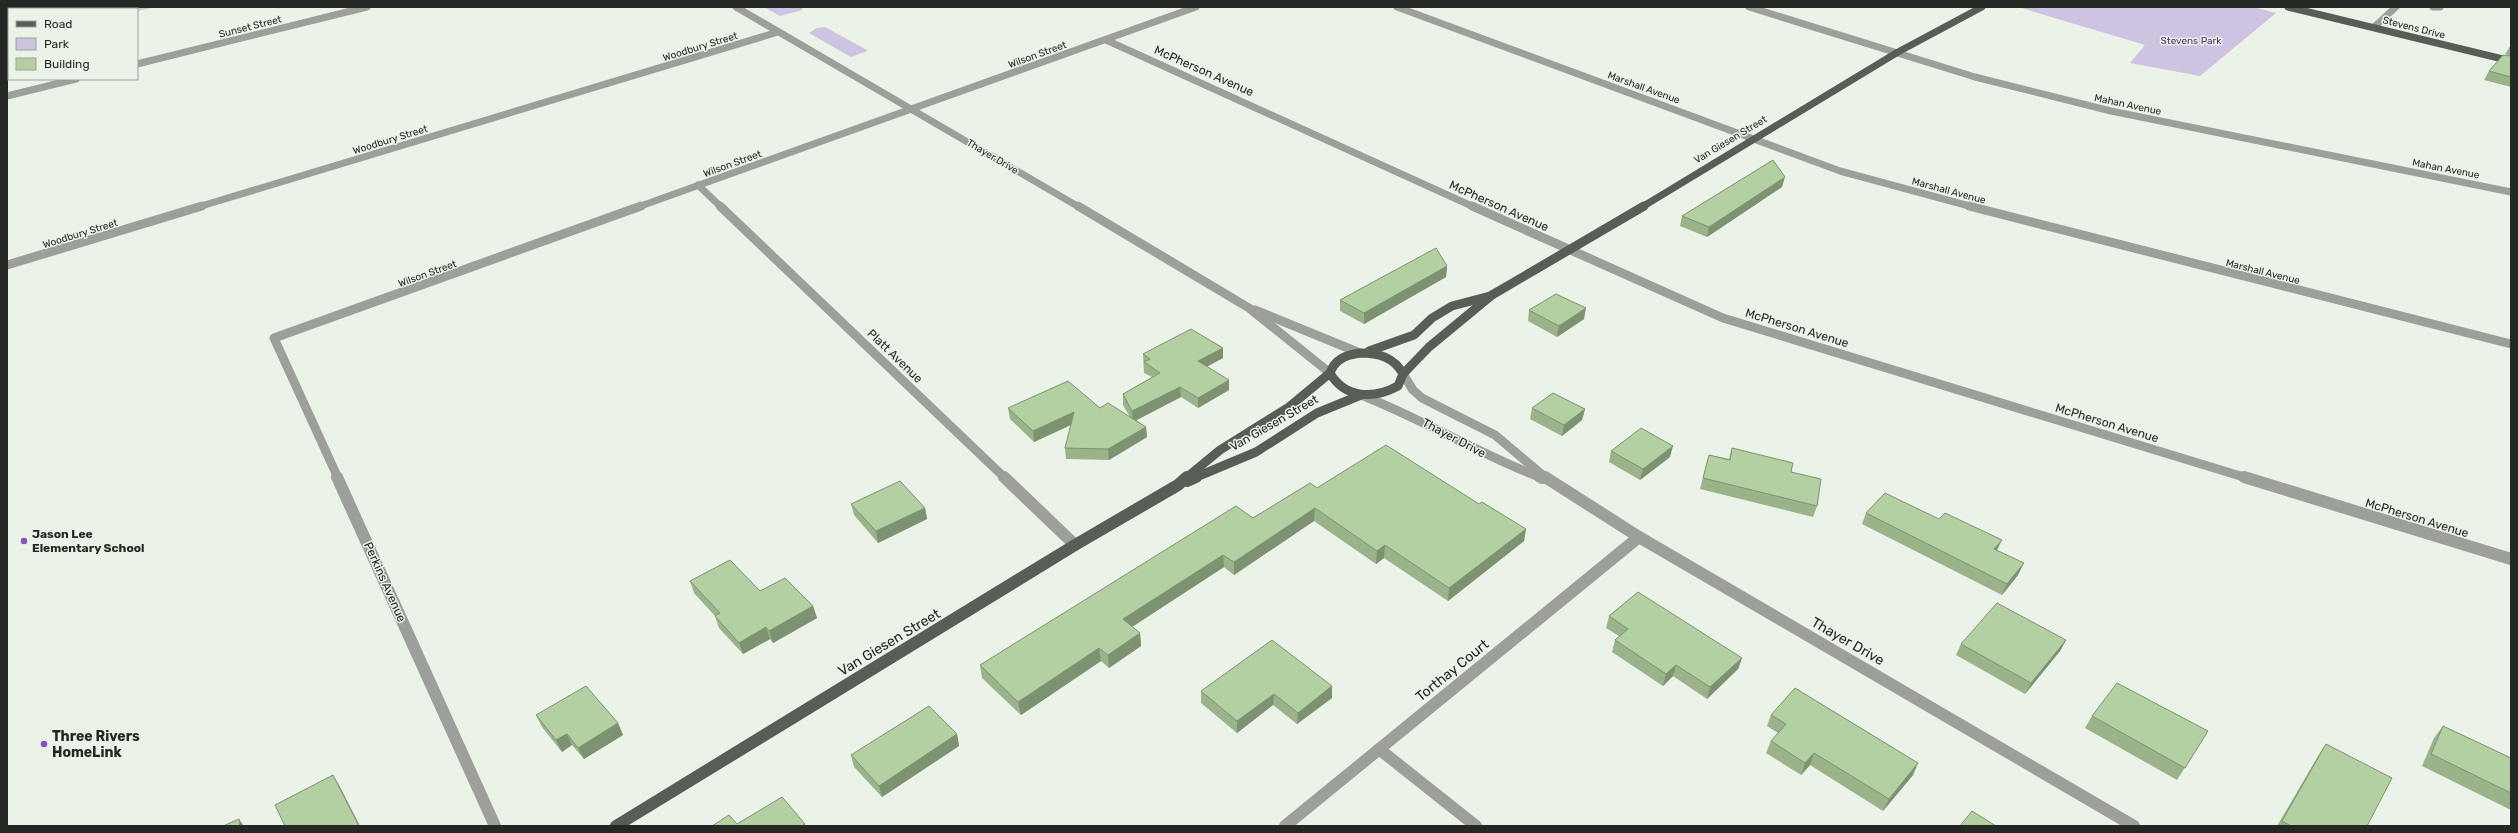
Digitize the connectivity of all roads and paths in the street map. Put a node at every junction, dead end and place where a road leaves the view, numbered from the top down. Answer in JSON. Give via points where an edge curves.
{"nodes":[{"id":1,"x":367,"y":7,"type":"edge"},
{"id":2,"x":736,"y":7,"type":"edge"},
{"id":3,"x":1196,"y":7,"type":"edge"},
{"id":4,"x":1397,"y":7,"type":"edge"},
{"id":5,"x":1748,"y":7,"type":"edge"},
{"id":6,"x":1982,"y":7,"type":"edge"},
{"id":7,"x":2288,"y":7,"type":"edge"},
{"id":8,"x":2396,"y":7,"type":"edge"},
{"id":9,"x":2433,"y":7,"type":"edge"},
{"id":10,"x":2440,"y":7,"type":"edge"},
{"id":11,"x":2374,"y":27,"type":"junction"},
{"id":12,"x":778,"y":32,"type":"junction"},
{"id":13,"x":1106,"y":40,"type":"junction"},
{"id":14,"x":1898,"y":52,"type":"junction"},
{"id":15,"x":2511,"y":62,"type":"edge"},
{"id":16,"x":138,"y":64,"type":"edge"},
{"id":17,"x":72,"y":80,"type":"edge"},
{"id":18,"x":7,"y":96,"type":"edge"},
{"id":19,"x":913,"y":108,"type":"junction"},
{"id":20,"x":1756,"y":138,"type":"junction"},
{"id":21,"x":698,"y":185,"type":"junction"},
{"id":22,"x":2511,"y":192,"type":"edge"},
{"id":23,"x":1570,"y":251,"type":"junction"},
{"id":24,"x":7,"y":265,"type":"edge"},
{"id":25,"x":1492,"y":295,"type":"junction"},
{"id":26,"x":1249,"y":308,"type":"junction"},
{"id":27,"x":274,"y":338,"type":"joint"},
{"id":28,"x":2511,"y":344,"type":"edge"},
{"id":29,"x":1360,"y":353,"type":"junction"},
{"id":30,"x":1330,"y":373,"type":"junction"},
{"id":31,"x":1403,"y":374,"type":"junction"},
{"id":32,"x":1361,"y":395,"type":"junction"},
{"id":33,"x":1548,"y":480,"type":"junction"},
{"id":34,"x":1178,"y":485,"type":"junction"},
{"id":35,"x":1639,"y":537,"type":"junction"},
{"id":36,"x":1075,"y":545,"type":"junction"},
{"id":37,"x":2511,"y":559,"type":"edge"},
{"id":38,"x":1379,"y":749,"type":"junction"},
{"id":39,"x":495,"y":826,"type":"edge"},
{"id":40,"x":616,"y":826,"type":"edge"},
{"id":41,"x":1285,"y":826,"type":"edge"},
{"id":42,"x":1476,"y":826,"type":"edge"},
{"id":43,"x":2134,"y":826,"type":"edge"}],
"edges":[{"from":1,"to":16,"type":"street","name":"Sunset Street"},
{"from":2,"to":12,"type":"street","name":"Thayer Drive"},
{"from":3,"to":13,"type":"street","name":"Wilson Street"},
{"from":4,"to":20,"type":"street","name":"Marshall Avenue"},
{"from":5,"to":14,"type":"street","name":"Mahan Avenue"},
{"from":6,"to":14,"type":"main road","name":"Van Giesen Street"},
{"from":7,"to":11,"type":"main road","name":"Stevens Drive"},
{"from":8,"to":11,"type":"street"},
{"from":9,"to":10,"type":"street"},
{"from":11,"to":15,"type":"main road","name":"Stevens Drive"},
{"from":12,"to":19,"type":"street","name":"Thayer Drive"},
{"from":12,"to":24,"type":"street","name":"Woodbury Street"},
{"from":13,"to":19,"type":"street","name":"Wilson Street"},
{"from":13,"to":23,"type":"street","name":"McPherson Avenue"},
{"from":14,"to":20,"type":"main road","name":"Van Giesen Street"},
{"from":14,"to":22,"type":"street","name":"Mahan Avenue","via":[[1975,77],[2111,111]]},
{"from":17,"to":18,"type":"street"},
{"from":19,"to":21,"type":"street","name":"Wilson Street"},
{"from":19,"to":26,"type":"street","name":"Thayer Drive"},
{"from":20,"to":23,"type":"main road","name":"Van Giesen Street"},
{"from":20,"to":28,"type":"street","name":"Marshall Avenue","via":[[1840,171],[1945,200]]},
{"from":21,"to":27,"type":"street","name":"Wilson Street"},
{"from":21,"to":36,"type":"street","name":"Platt Avenue"},
{"from":23,"to":25,"type":"main road","name":"Van Giesen Street"},
{"from":23,"to":37,"type":"street","name":"McPherson Avenue","via":[[1723,318]]},
{"from":25,"to":29,"type":"main road","name":"Van Giesen Street","via":[[1452,306],[1432,318],[1414,335],[1389,346]]},
{"from":25,"to":31,"type":"main road","name":"Van Giesen Street","via":[[1429,347]]},
{"from":26,"to":29,"type":"street","name":"Thayer Drive"},
{"from":26,"to":30,"type":"street","name":"Thayer Drive","via":[[1274,330],[1296,342]]},
{"from":27,"to":39,"type":"street","name":"Perkins Avenue"},
{"from":29,"to":30,"type":"main road","via":[[1342,357],[1335,362]]},
{"from":29,"to":31,"type":"main road","via":[[1390,358]]},
{"from":30,"to":32,"type":"main road","via":[[1339,387]]},
{"from":30,"to":34,"type":"main road","name":"Van Giesen Street","via":[[1289,407],[1220,450]]},
{"from":31,"to":32,"type":"main road","via":[[1398,386],[1392,391],[1372,396]]},
{"from":31,"to":33,"type":"street","name":"Thayer Drive","via":[[1413,390],[1422,398],[1495,435]]},
{"from":32,"to":33,"type":"street","name":"Thayer Drive","via":[[1425,422],[1513,468]]},
{"from":32,"to":34,"type":"main road","name":"Van Giesen Street","via":[[1317,413],[1256,452]]},
{"from":33,"to":35,"type":"street","name":"Thayer Drive"},
{"from":34,"to":36,"type":"main road","name":"Van Giesen Street"},
{"from":35,"to":38,"type":"street","name":"Torthay Court"},
{"from":35,"to":43,"type":"street","name":"Thayer Drive"},
{"from":36,"to":40,"type":"main road","name":"Van Giesen Street"},
{"from":38,"to":41,"type":"street","name":"Torthay Court"},
{"from":38,"to":42,"type":"street"}]}
